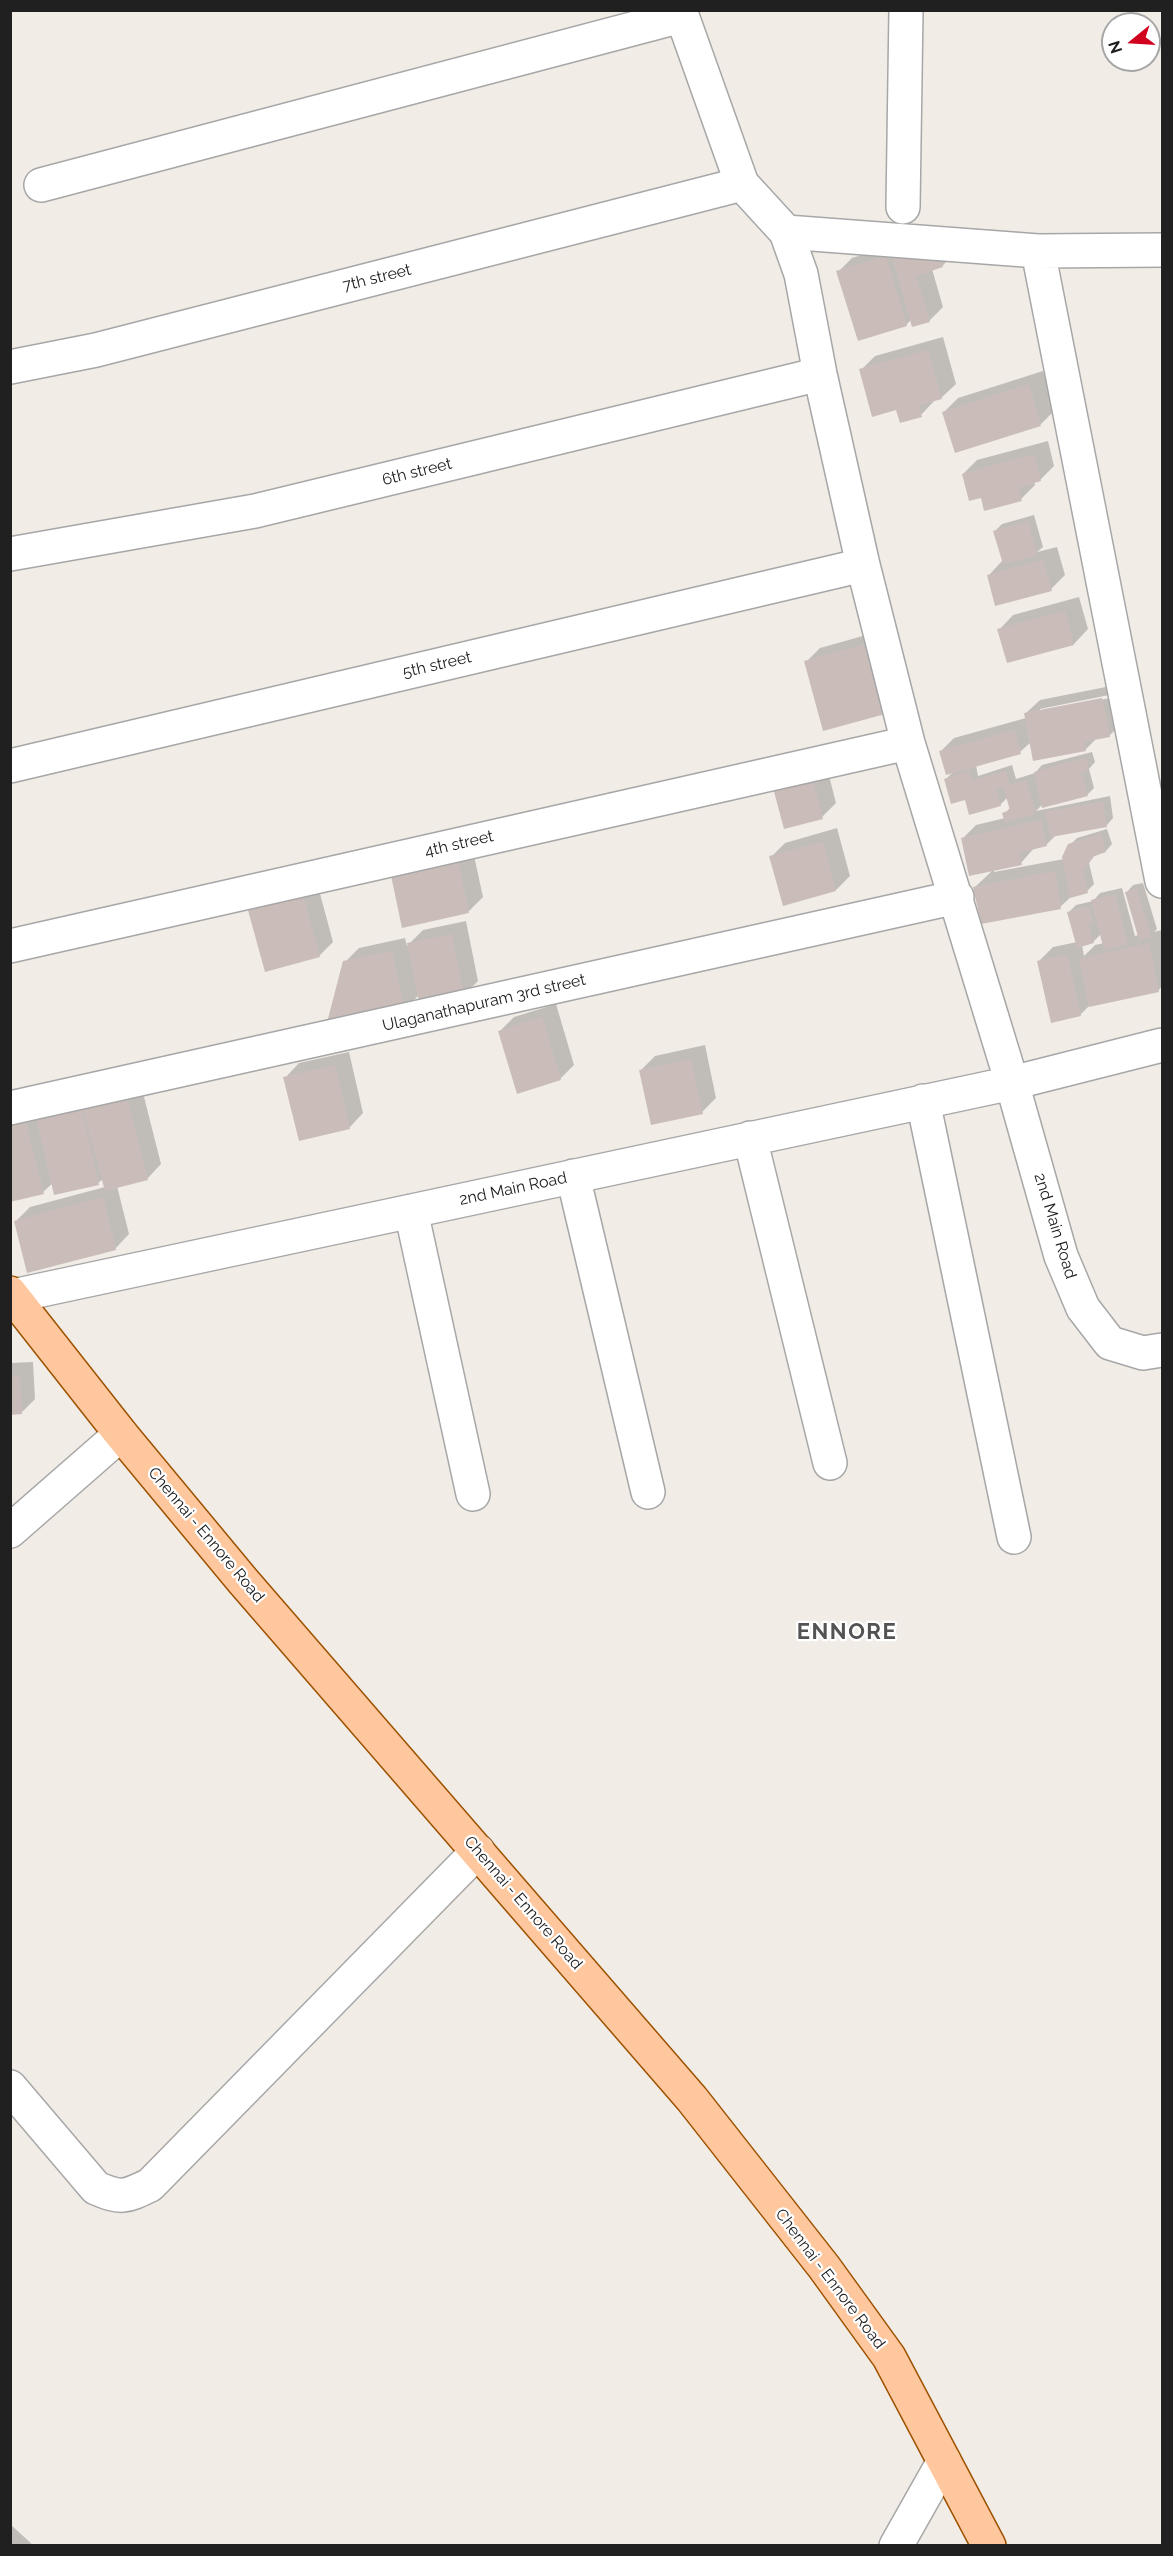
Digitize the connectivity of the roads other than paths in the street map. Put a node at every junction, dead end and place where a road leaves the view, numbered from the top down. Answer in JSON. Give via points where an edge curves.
{"nodes":[{"id":1,"x":906,"y":10,"type":"edge"},
{"id":2,"x":681,"y":13,"type":"edge"},
{"id":3,"x":742,"y":184,"type":"junction"},
{"id":4,"x":41,"y":185,"type":"dead end"},
{"id":5,"x":903,"y":207,"type":"dead end"},
{"id":6,"x":786,"y":232,"type":"junction"},
{"id":7,"x":1162,"y":250,"type":"edge"},
{"id":8,"x":1038,"y":252,"type":"junction"},
{"id":9,"x":10,"y":367,"type":"edge"},
{"id":10,"x":820,"y":374,"type":"junction"},
{"id":11,"x":10,"y":554,"type":"edge"},
{"id":12,"x":862,"y":565,"type":"junction"},
{"id":13,"x":908,"y":742,"type":"junction"},
{"id":14,"x":10,"y":766,"type":"edge"},
{"id":15,"x":1162,"y":881,"type":"edge"},
{"id":16,"x":957,"y":897,"type":"junction"},
{"id":17,"x":10,"y":946,"type":"edge"},
{"id":18,"x":1162,"y":1045,"type":"edge"},
{"id":19,"x":1012,"y":1083,"type":"junction"},
{"id":20,"x":923,"y":1101,"type":"junction"},
{"id":21,"x":10,"y":1108,"type":"edge"},
{"id":22,"x":750,"y":1138,"type":"junction"},
{"id":23,"x":573,"y":1176,"type":"junction"},
{"id":24,"x":411,"y":1211,"type":"junction"},
{"id":25,"x":12,"y":1294,"type":"edge"},
{"id":26,"x":1162,"y":1350,"type":"edge"},
{"id":27,"x":121,"y":1434,"type":"junction"},
{"id":28,"x":830,"y":1463,"type":"dead end"},
{"id":29,"x":648,"y":1492,"type":"dead end"},
{"id":30,"x":473,"y":1494,"type":"dead end"},
{"id":31,"x":10,"y":1531,"type":"edge"},
{"id":32,"x":1014,"y":1537,"type":"dead end"},
{"id":33,"x":478,"y":1851,"type":"junction"},
{"id":34,"x":10,"y":2087,"type":"edge"},
{"id":35,"x":944,"y":2461,"type":"junction"},
{"id":36,"x":897,"y":2546,"type":"edge"},
{"id":37,"x":989,"y":2546,"type":"edge"}],
"edges":[{"from":1,"to":5,"type":"street"},
{"from":2,"to":3,"type":"street"},
{"from":2,"to":4,"type":"street"},
{"from":3,"to":6,"type":"street"},
{"from":3,"to":9,"type":"street","name":"7th street","via":[[96,350]]},
{"from":6,"to":8,"type":"street"},
{"from":6,"to":10,"type":"street","via":[[801,274]]},
{"from":7,"to":8,"type":"street"},
{"from":8,"to":15,"type":"street"},
{"from":10,"to":11,"type":"street","name":"6th street","via":[[255,511]]},
{"from":10,"to":12,"type":"street"},
{"from":12,"to":13,"type":"street"},
{"from":12,"to":14,"type":"street","name":"5th street"},
{"from":13,"to":16,"type":"street"},
{"from":13,"to":17,"type":"street","name":"4th street"},
{"from":16,"to":19,"type":"street"},
{"from":16,"to":21,"type":"street","name":"Ulaganathapuram 3rd street"},
{"from":18,"to":19,"type":"street","name":"2nd Main Road"},
{"from":19,"to":20,"type":"street","name":"2nd Main Road"},
{"from":19,"to":26,"type":"street","name":"2nd Main Road","via":[[1061,1257],[1083,1308],[1110,1343],[1143,1353]]},
{"from":20,"to":22,"type":"street","name":"2nd Main Road"},
{"from":20,"to":32,"type":"street"},
{"from":22,"to":23,"type":"street","name":"2nd Main Road"},
{"from":22,"to":28,"type":"street"},
{"from":23,"to":24,"type":"street","name":"2nd Main Road"},
{"from":23,"to":29,"type":"street"},
{"from":24,"to":25,"type":"street","name":"2nd Main Road"},
{"from":24,"to":30,"type":"street"},
{"from":25,"to":27,"type":"main road","name":"Chennai - Ennore Road"},
{"from":27,"to":31,"type":"street"},
{"from":27,"to":33,"type":"main road","name":"Chennai - Ennore Road"},
{"from":33,"to":34,"type":"street","via":[[150,2185],[132,2194],[116,2196],[96,2188]]},
{"from":33,"to":35,"type":"main road","name":"Chennai - Ennore Road","via":[[692,2098],[824,2267],[889,2357]]},
{"from":35,"to":36,"type":"street"},
{"from":35,"to":37,"type":"main road","name":"Chennai - Ennore Road"}]}
